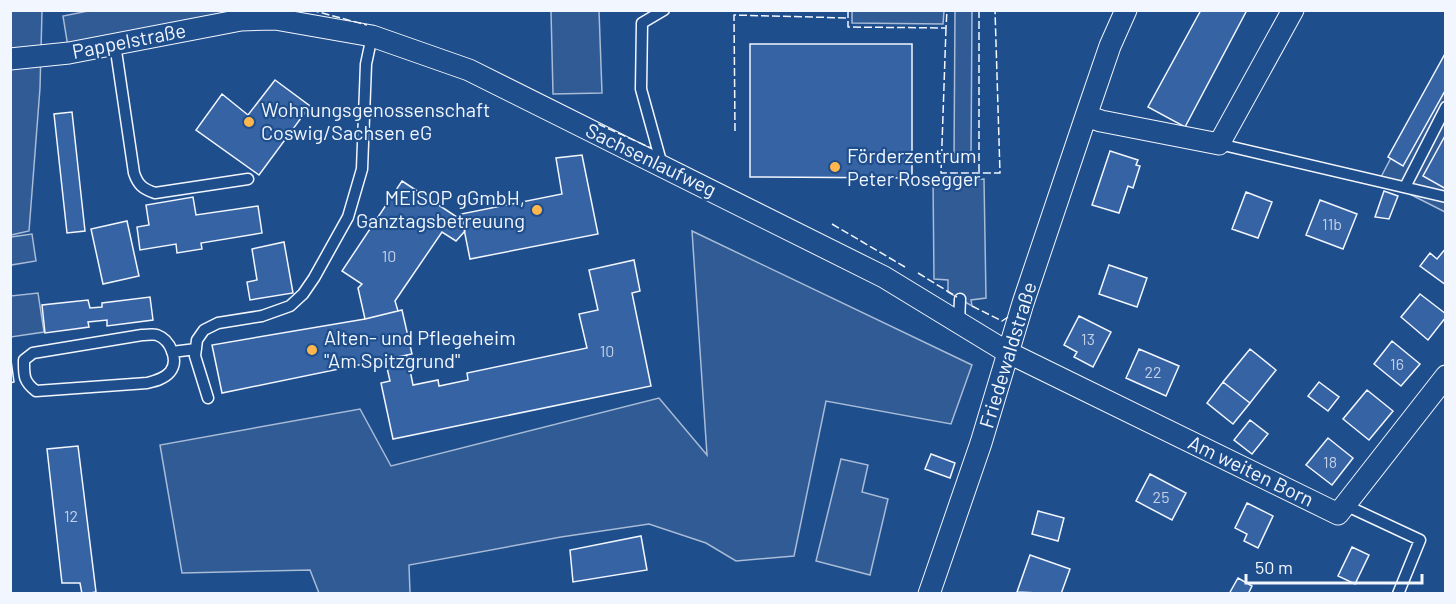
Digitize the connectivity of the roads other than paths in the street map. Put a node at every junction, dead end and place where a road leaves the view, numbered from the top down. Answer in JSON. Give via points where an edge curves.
{"nodes":[{"id":1,"x":664,"y":10,"type":"edge"},
{"id":2,"x":1126,"y":10,"type":"edge"},
{"id":3,"x":1293,"y":10,"type":"edge"},
{"id":4,"x":274,"y":15,"type":"edge"},
{"id":5,"x":372,"y":36,"type":"junction"},
{"id":6,"x":115,"y":44,"type":"junction"},
{"id":7,"x":10,"y":59,"type":"edge"},
{"id":8,"x":1446,"y":107,"type":"edge"},
{"id":9,"x":1086,"y":116,"type":"junction"},
{"id":10,"x":1219,"y":144,"type":"junction"},
{"id":11,"x":662,"y":166,"type":"junction"},
{"id":12,"x":248,"y":179,"type":"dead end"},
{"id":13,"x":1405,"y":187,"type":"junction"},
{"id":14,"x":1446,"y":197,"type":"edge"},
{"id":15,"x":960,"y":299,"type":"dead end"},
{"id":16,"x":959,"y":323,"type":"junction"},
{"id":17,"x":196,"y":349,"type":"junction"},
{"id":18,"x":172,"y":352,"type":"junction"},
{"id":19,"x":1007,"y":352,"type":"junction"},
{"id":20,"x":1446,"y":376,"type":"edge"},
{"id":21,"x":208,"y":398,"type":"dead end"},
{"id":22,"x":1345,"y":505,"type":"junction"},
{"id":23,"x":929,"y":594,"type":"edge"},
{"id":24,"x":1398,"y":594,"type":"edge"}],
"edges":[{"from":1,"to":11,"type":"lane","via":[[642,23],[641,40],[641,89]]},
{"from":2,"to":9,"type":"street","name":"Friedewaldstraße"},
{"from":3,"to":10,"type":"street"},
{"from":4,"to":5,"type":"street","name":"Sachsenlaufweg"},
{"from":4,"to":6,"type":"street","name":"Pappelstraße"},
{"from":5,"to":11,"type":"street","name":"Sachsenlaufweg","via":[[469,70]]},
{"from":5,"to":17,"type":"lane","via":[[366,64],[359,180],[348,217],[314,278],[290,306],[204,330]]},
{"from":6,"to":7,"type":"street","name":"Pappelstraße"},
{"from":6,"to":12,"type":"lane","via":[[138,183],[155,193]]},
{"from":8,"to":13,"type":"lane"},
{"from":9,"to":10,"type":"street"},
{"from":9,"to":19,"type":"street","name":"Friedewaldstraße"},
{"from":10,"to":13,"type":"lane"},
{"from":11,"to":16,"type":"street","name":"Sachsenlaufweg","via":[[884,277]]},
{"from":13,"to":14,"type":"lane"},
{"from":15,"to":16,"type":"lane"},
{"from":16,"to":19,"type":"street","name":"Sachsenlaufweg"},
{"from":17,"to":18,"type":"lane"},
{"from":17,"to":21,"type":"lane"},
{"from":18,"to":18,"type":"lane","via":[[174,364],[169,373],[147,383],[36,391],[24,375],[24,360],[33,353],[142,334],[167,341]]},
{"from":19,"to":22,"type":"street","name":"Am weiten Born","via":[[1338,514]]},
{"from":19,"to":23,"type":"street","name":"Friedewaldstraße","via":[[981,443]]},
{"from":20,"to":22,"type":"street"},
{"from":22,"to":24,"type":"lane","via":[[1420,540]]}]}
